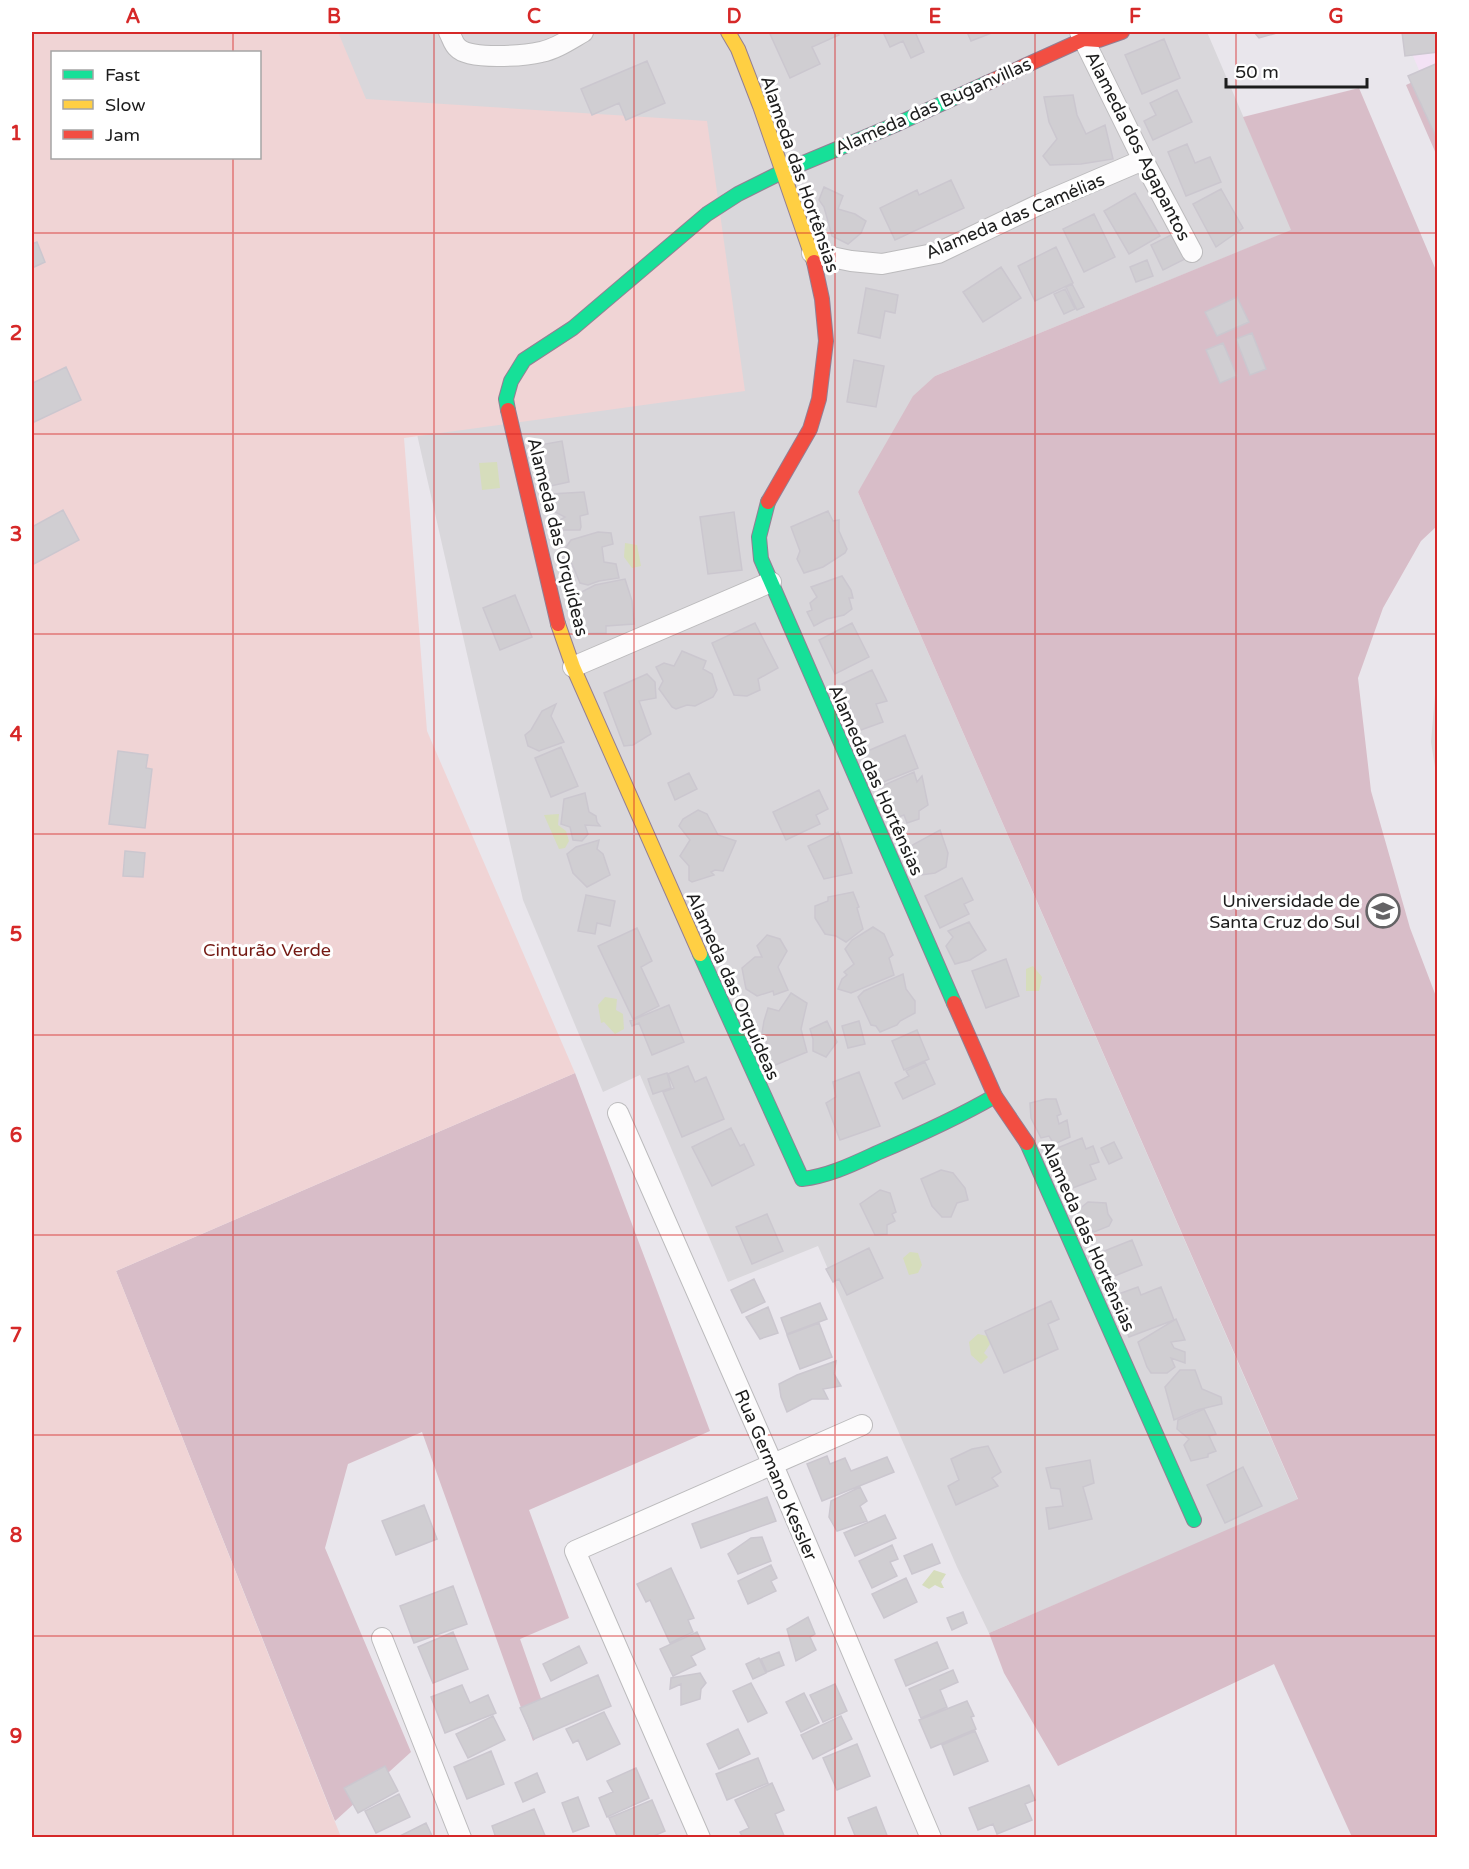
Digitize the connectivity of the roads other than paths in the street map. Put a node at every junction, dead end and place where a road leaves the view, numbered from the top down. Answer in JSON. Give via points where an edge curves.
{"nodes":[{"id":1,"x":449,"y":32,"type":"edge"},
{"id":2,"x":583,"y":32,"type":"edge"},
{"id":3,"x":728,"y":32,"type":"edge"},
{"id":4,"x":1122,"y":32,"type":"edge"},
{"id":5,"x":1084,"y":34,"type":"edge"},
{"id":6,"x":1143,"y":160,"type":"junction"},
{"id":7,"x":782,"y":172,"type":"junction"},
{"id":8,"x":1192,"y":252,"type":"dead end"},
{"id":9,"x":812,"y":253,"type":"junction"},
{"id":10,"x":771,"y":582,"type":"junction"},
{"id":11,"x":573,"y":667,"type":"junction"},
{"id":12,"x":995,"y":1096,"type":"junction"},
{"id":13,"x":618,"y":1113,"type":"dead end"},
{"id":14,"x":862,"y":1425,"type":"dead end"},
{"id":15,"x":773,"y":1465,"type":"junction"},
{"id":16,"x":1194,"y":1520,"type":"dead end"},
{"id":17,"x":382,"y":1638,"type":"dead end"},
{"id":18,"x":461,"y":1838,"type":"edge"},
{"id":19,"x":700,"y":1838,"type":"edge"},
{"id":20,"x":932,"y":1838,"type":"edge"}],
"edges":[{"from":1,"to":2,"type":"street","via":[[464,53],[498,56],[540,53]]},
{"from":3,"to":7,"type":"street","name":"Alameda das Hortênsias","via":[[738,49]]},
{"from":4,"to":5,"type":"street","name":"Alameda das Buganvillas","via":[[1099,40]]},
{"from":5,"to":6,"type":"street","name":"Alameda dos Agapantos"},
{"from":5,"to":7,"type":"street","name":"Alameda das Buganvillas","via":[[908,119]]},
{"from":6,"to":8,"type":"street","name":"Alameda dos Agapantos"},
{"from":6,"to":9,"type":"street","name":"Alameda das Camélias","via":[[938,253],[882,264]]},
{"from":7,"to":9,"type":"street","name":"Alameda das Hortênsias"},
{"from":7,"to":11,"type":"street","name":"Alameda das Orquídeas","via":[[707,214],[573,328],[524,360],[511,381],[506,399],[530,510],[554,611]]},
{"from":9,"to":10,"type":"street","name":"Alameda das Hortênsias","via":[[825,330],[823,375],[810,429],[768,502],[759,537],[761,559]]},
{"from":10,"to":11,"type":"street"},
{"from":10,"to":12,"type":"street","name":"Alameda das Hortênsias"},
{"from":11,"to":12,"type":"street","name":"Alameda das Orquídeas","via":[[802,1179],[821,1176],[886,1149]]},
{"from":12,"to":16,"type":"street","name":"Alameda das Hortênsias","via":[[1031,1149]]},
{"from":13,"to":15,"type":"street","name":"Rua Germano Kessler"},
{"from":14,"to":15,"type":"street"},
{"from":15,"to":19,"type":"street","via":[[575,1551]]},
{"from":15,"to":20,"type":"street","name":"Rua Germano Kessler"},
{"from":17,"to":18,"type":"street"}]}
